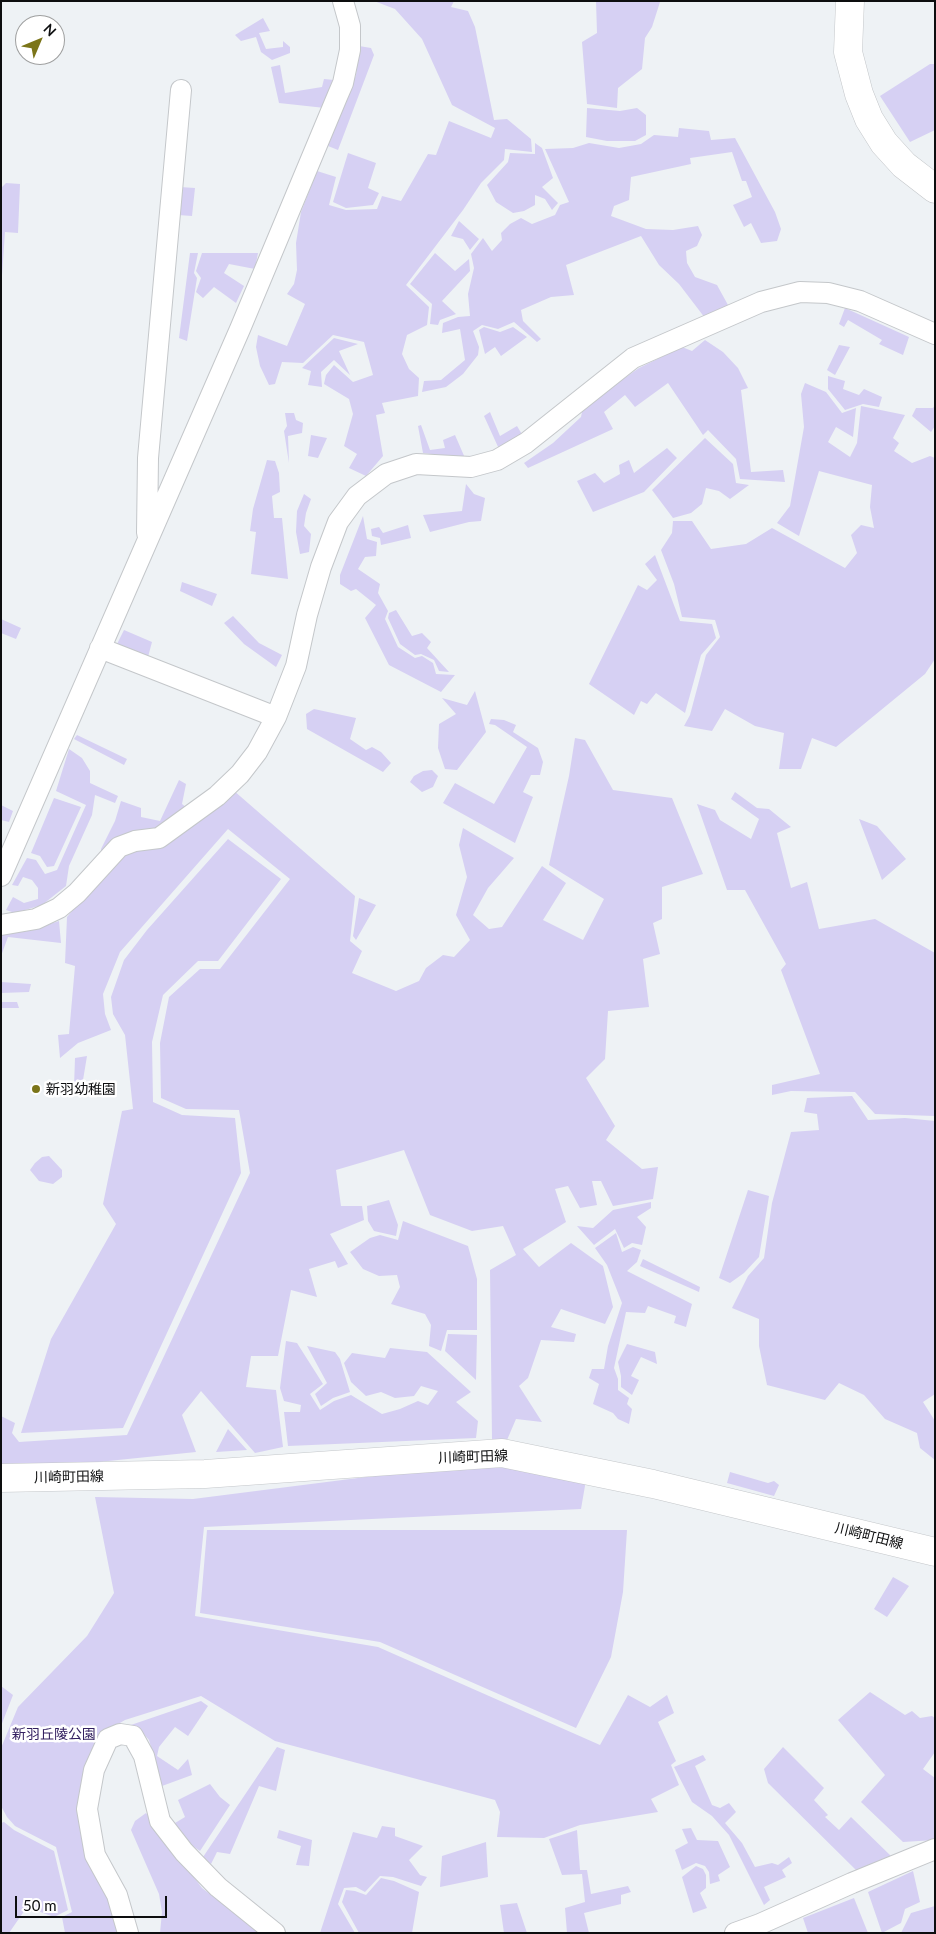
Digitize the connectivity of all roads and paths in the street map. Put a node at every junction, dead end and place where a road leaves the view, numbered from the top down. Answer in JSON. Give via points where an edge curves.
{"nodes":[{"id":1,"x":343,"y":1,"type":"edge"},
{"id":2,"x":850,"y":1,"type":"edge"},
{"id":3,"x":182,"y":90,"type":"dead end"},
{"id":4,"x":935,"y":189,"type":"edge"},
{"id":5,"x":935,"y":334,"type":"edge"},
{"id":6,"x":147,"y":542,"type":"junction"},
{"id":7,"x":100,"y":648,"type":"junction"},
{"id":8,"x":276,"y":717,"type":"junction"},
{"id":9,"x":1,"y":876,"type":"edge"},
{"id":10,"x":1,"y":925,"type":"edge"},
{"id":11,"x":1,"y":1478,"type":"edge"},
{"id":12,"x":935,"y":1552,"type":"edge"},
{"id":13,"x":935,"y":1849,"type":"edge"},
{"id":14,"x":128,"y":1933,"type":"edge"},
{"id":15,"x":275,"y":1933,"type":"edge"},
{"id":16,"x":735,"y":1933,"type":"edge"}],
"edges":[{"from":1,"to":6,"type":"street","via":[[350,26],[350,50],[343,83]]},
{"from":2,"to":4,"type":"main road","via":[[848,52],[869,119],[904,165]]},
{"from":3,"to":6,"type":"street","via":[[148,458]]},
{"from":5,"to":8,"type":"street","via":[[860,301],[828,293],[800,292],[761,302],[633,358],[526,443],[497,460],[471,467],[416,464],[386,474],[357,496],[338,522],[307,615],[296,666]]},
{"from":6,"to":7,"type":"street"},
{"from":7,"to":8,"type":"street"},
{"from":7,"to":9,"type":"street"},
{"from":8,"to":10,"type":"street","via":[[258,752],[210,802],[159,838],[119,847],[59,908],[36,919]]},
{"from":11,"to":12,"type":"main road","name":"川崎町田線","via":[[205,1474],[502,1453],[652,1484]]},
{"from":13,"to":16,"type":"street"},
{"from":14,"to":15,"type":"street","via":[[117,1895],[95,1855],[87,1809],[94,1770],[108,1739],[120,1734],[133,1736],[144,1756],[160,1821],[166,1829],[218,1887]]}]}
